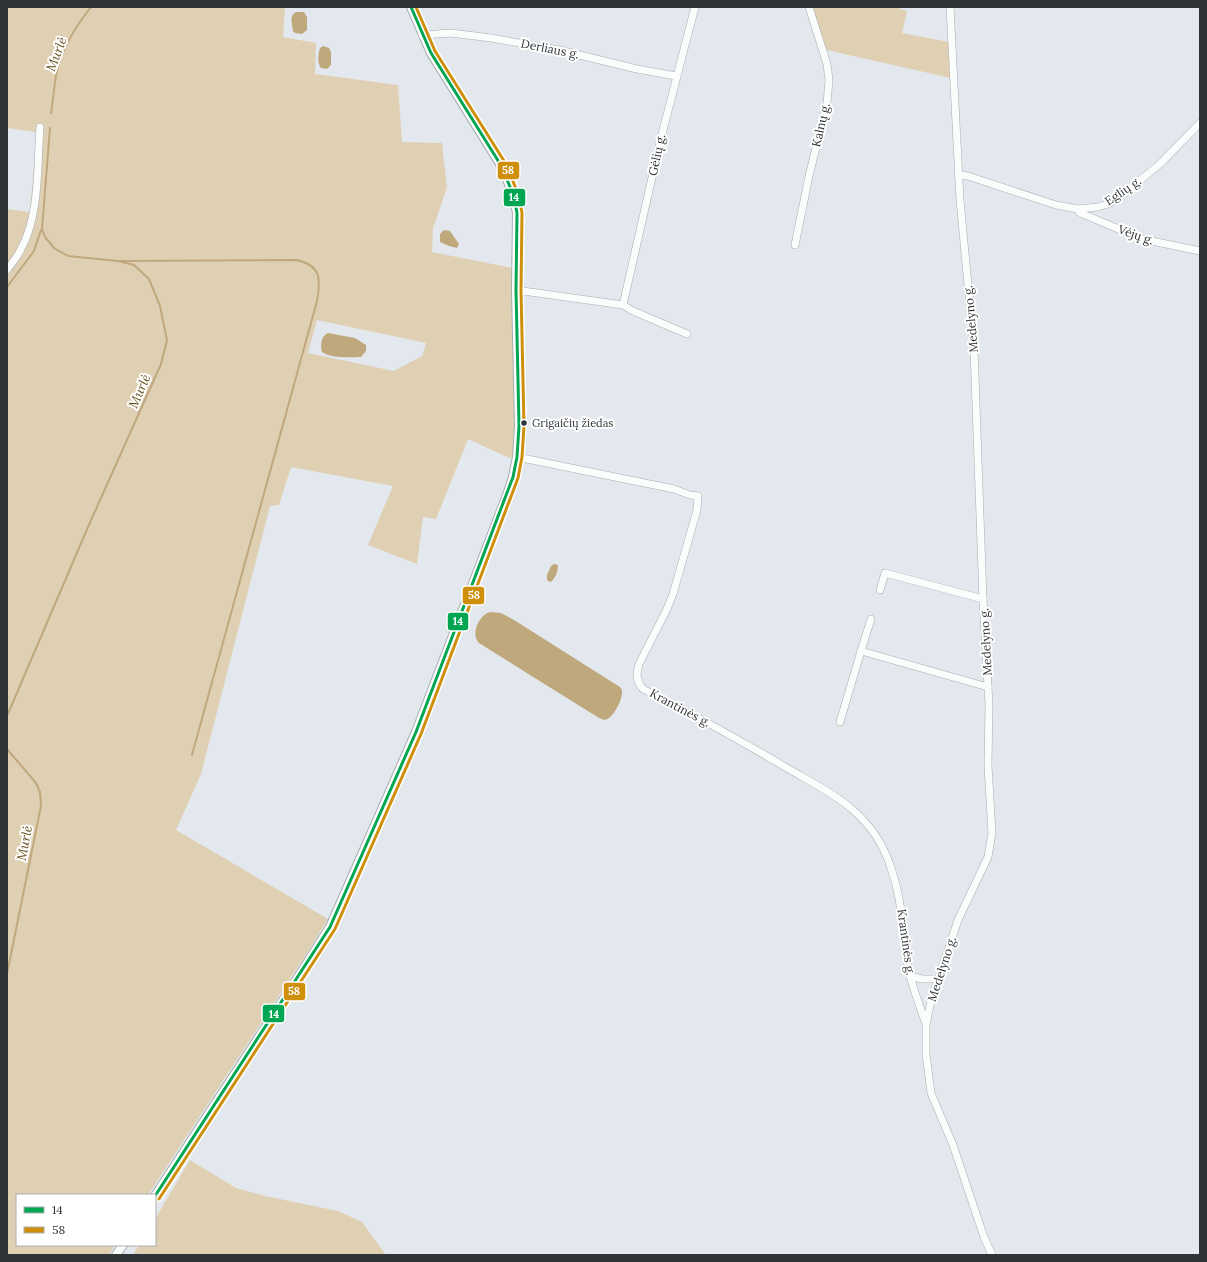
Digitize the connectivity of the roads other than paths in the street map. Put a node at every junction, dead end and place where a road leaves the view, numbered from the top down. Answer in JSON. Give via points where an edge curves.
{"nodes":[{"id":1,"x":411,"y":7,"type":"edge"},
{"id":2,"x":695,"y":7,"type":"edge"},
{"id":3,"x":809,"y":7,"type":"edge"},
{"id":4,"x":950,"y":7,"type":"edge"},
{"id":5,"x":422,"y":35,"type":"junction"},
{"id":6,"x":676,"y":76,"type":"junction"},
{"id":7,"x":1200,"y":123,"type":"edge"},
{"id":8,"x":40,"y":127,"type":"dead end"},
{"id":9,"x":959,"y":175,"type":"junction"},
{"id":10,"x":1078,"y":209,"type":"junction"},
{"id":11,"x":795,"y":245,"type":"dead end"},
{"id":12,"x":1200,"y":251,"type":"edge"},
{"id":13,"x":7,"y":270,"type":"edge"},
{"id":14,"x":516,"y":290,"type":"junction"},
{"id":15,"x":624,"y":305,"type":"junction"},
{"id":16,"x":687,"y":334,"type":"dead end"},
{"id":17,"x":517,"y":457,"type":"junction"},
{"id":18,"x":880,"y":590,"type":"dead end"},
{"id":19,"x":983,"y":599,"type":"junction"},
{"id":20,"x":871,"y":619,"type":"dead end"},
{"id":21,"x":861,"y":651,"type":"junction"},
{"id":22,"x":988,"y":688,"type":"junction"},
{"id":23,"x":840,"y":722,"type":"dead end"},
{"id":24,"x":910,"y":976,"type":"junction"},
{"id":25,"x":938,"y":979,"type":"junction"},
{"id":26,"x":926,"y":1024,"type":"junction"},
{"id":27,"x":156,"y":1194,"type":"edge"},
{"id":28,"x":122,"y":1246,"type":"edge"},
{"id":29,"x":116,"y":1255,"type":"edge"},
{"id":30,"x":992,"y":1255,"type":"edge"}],
"edges":[{"from":1,"to":5,"type":"main road"},
{"from":2,"to":6,"type":"street","name":"Gėlių g."},
{"from":3,"to":11,"type":"street","name":"Kalnų g.","via":[[827,64],[829,80],[827,102]]},
{"from":4,"to":9,"type":"street","name":"Medelyno g."},
{"from":5,"to":6,"type":"street","name":"Derliaus g.","via":[[451,33],[490,38],[559,50]]},
{"from":5,"to":14,"type":"main road","via":[[502,166],[511,187],[516,213]]},
{"from":6,"to":15,"type":"street","name":"Gėlių g."},
{"from":7,"to":10,"type":"street","name":"Eglių g.","via":[[1160,164],[1117,198],[1098,207]]},
{"from":8,"to":13,"type":"street","via":[[31,226],[21,250]]},
{"from":9,"to":10,"type":"street","name":"Eglių g.","via":[[1056,205]]},
{"from":9,"to":19,"type":"street","name":"Medelyno g.","via":[[974,349]]},
{"from":10,"to":12,"type":"street","name":"Vėjų g.","via":[[1082,214],[1142,238]]},
{"from":14,"to":15,"type":"street"},
{"from":14,"to":17,"type":"main road","via":[[519,426]]},
{"from":15,"to":16,"type":"street"},
{"from":17,"to":24,"type":"street","name":"Krantinės g.","via":[[698,496],[697,510],[674,590],[639,664],[638,681],[643,688],[736,738],[832,795],[865,822],[884,849],[895,878],[903,914]]},
{"from":17,"to":27,"type":"main road","via":[[513,476],[416,732],[330,927]]},
{"from":18,"to":19,"type":"street","via":[[885,573]]},
{"from":19,"to":22,"type":"street","name":"Medelyno g."},
{"from":20,"to":21,"type":"street"},
{"from":21,"to":22,"type":"street"},
{"from":21,"to":23,"type":"street"},
{"from":22,"to":25,"type":"street","name":"Medelyno g.","via":[[988,766],[992,833],[988,857],[958,920]]},
{"from":24,"to":25,"type":"street"},
{"from":24,"to":26,"type":"street","name":"Krantinės g."},
{"from":25,"to":26,"type":"street","name":"Medelyno g."},
{"from":26,"to":30,"type":"street","name":"Medelyno g.","via":[[926,1054],[931,1092],[953,1145]]},
{"from":28,"to":29,"type":"main road"}]}
